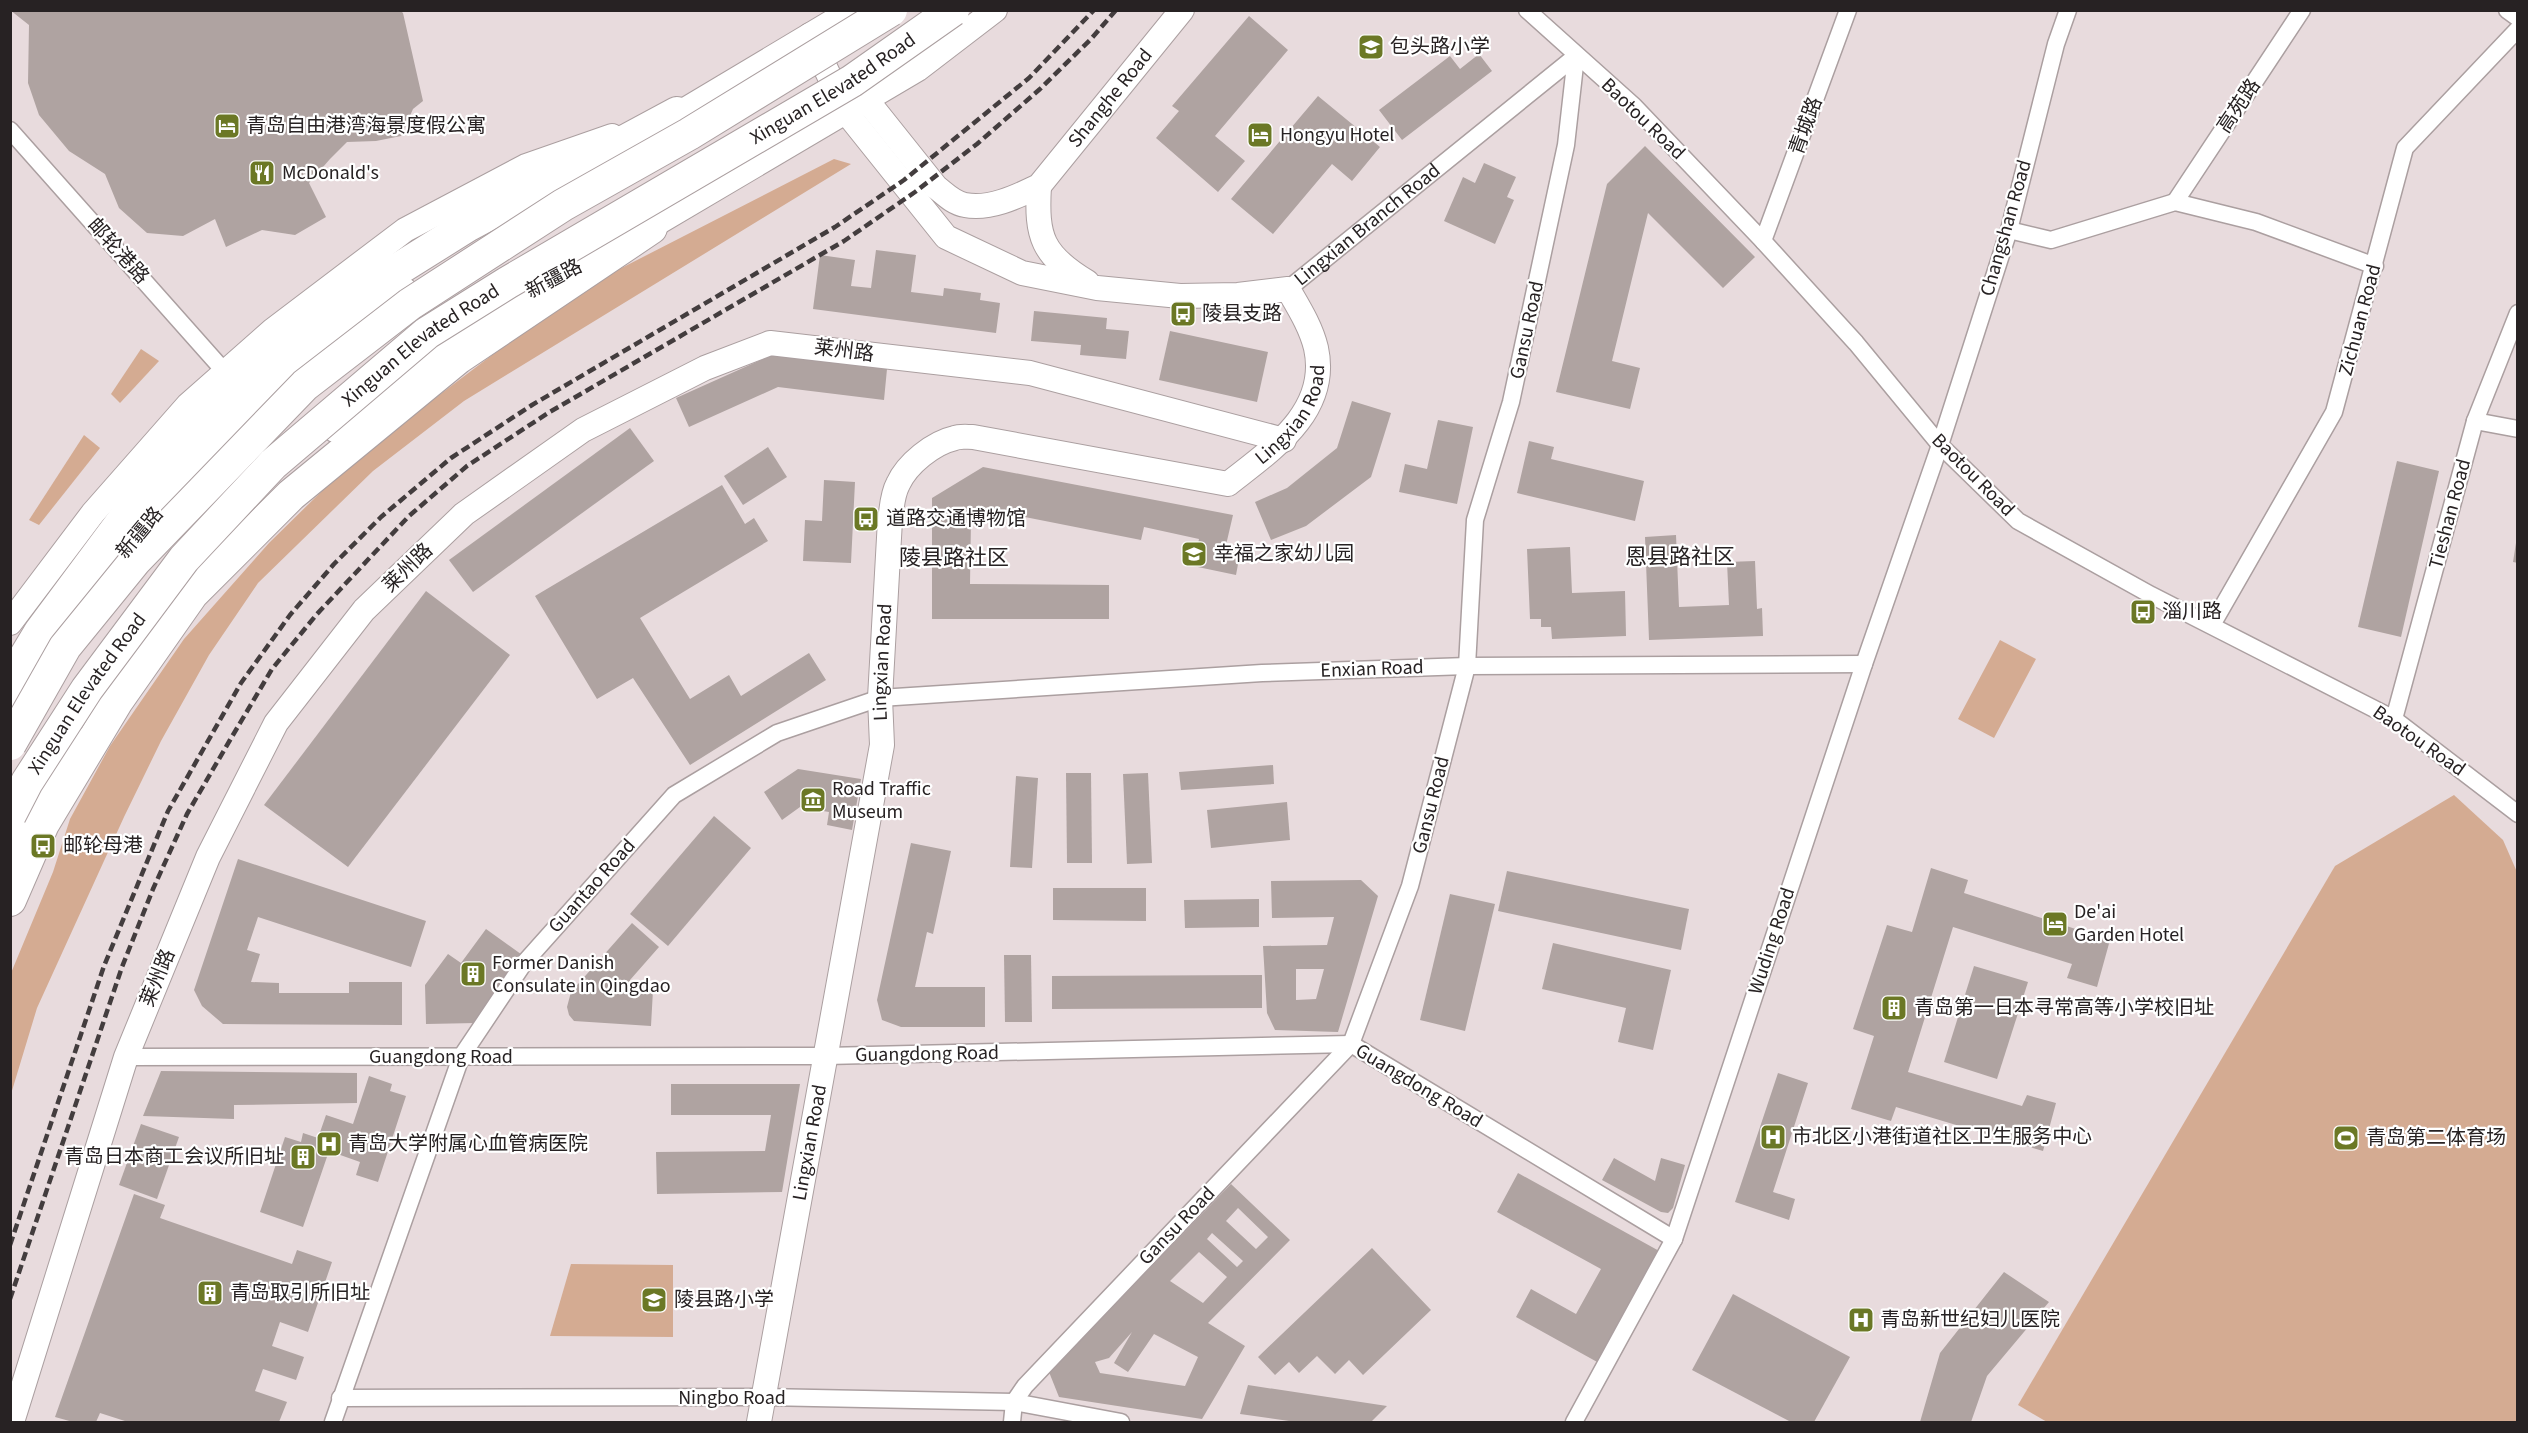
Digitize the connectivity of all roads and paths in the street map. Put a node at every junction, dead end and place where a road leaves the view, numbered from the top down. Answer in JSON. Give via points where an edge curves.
{"nodes":[{"id":1,"x":852,"y":10,"type":"edge"},
{"id":2,"x":891,"y":10,"type":"edge"},
{"id":3,"x":953,"y":10,"type":"edge"},
{"id":4,"x":995,"y":10,"type":"edge"},
{"id":5,"x":1182,"y":10,"type":"edge"},
{"id":6,"x":1527,"y":10,"type":"edge"},
{"id":7,"x":1848,"y":10,"type":"edge"},
{"id":8,"x":2068,"y":10,"type":"edge"},
{"id":9,"x":2301,"y":10,"type":"edge"},
{"id":10,"x":2507,"y":10,"type":"edge"},
{"id":11,"x":2517,"y":18,"type":"edge"},
{"id":12,"x":2517,"y":29,"type":"edge"},
{"id":13,"x":810,"y":36,"type":"junction"},
{"id":14,"x":1576,"y":56,"type":"junction"},
{"id":15,"x":867,"y":99,"type":"junction"},
{"id":16,"x":846,"y":112,"type":"junction"},
{"id":17,"x":677,"y":113,"type":"junction"},
{"id":18,"x":10,"y":130,"type":"edge"},
{"id":19,"x":1040,"y":186,"type":"junction"},
{"id":20,"x":2175,"y":201,"type":"junction"},
{"id":21,"x":651,"y":228,"type":"junction"},
{"id":22,"x":2008,"y":230,"type":"junction"},
{"id":23,"x":1763,"y":241,"type":"junction"},
{"id":24,"x":2375,"y":266,"type":"junction"},
{"id":25,"x":1097,"y":288,"type":"junction"},
{"id":26,"x":1288,"y":289,"type":"junction"},
{"id":27,"x":2517,"y":313,"type":"edge"},
{"id":28,"x":225,"y":372,"type":"junction"},
{"id":29,"x":2475,"y":421,"type":"junction"},
{"id":30,"x":2517,"y":429,"type":"edge"},
{"id":31,"x":1284,"y":440,"type":"junction"},
{"id":32,"x":1940,"y":445,"type":"junction"},
{"id":33,"x":10,"y":623,"type":"edge"},
{"id":34,"x":2212,"y":625,"type":"junction"},
{"id":35,"x":1864,"y":664,"type":"junction"},
{"id":36,"x":1467,"y":666,"type":"junction"},
{"id":37,"x":10,"y":682,"type":"edge"},
{"id":38,"x":880,"y":698,"type":"junction"},
{"id":39,"x":10,"y":708,"type":"edge"},
{"id":40,"x":2394,"y":719,"type":"junction"},
{"id":41,"x":10,"y":744,"type":"edge"},
{"id":42,"x":2517,"y":814,"type":"edge"},
{"id":43,"x":10,"y":815,"type":"edge"},
{"id":44,"x":10,"y":853,"type":"edge"},
{"id":45,"x":10,"y":900,"type":"edge"},
{"id":46,"x":1351,"y":1044,"type":"junction"},
{"id":47,"x":826,"y":1056,"type":"junction"},
{"id":48,"x":126,"y":1057,"type":"junction"},
{"id":49,"x":461,"y":1057,"type":"junction"},
{"id":50,"x":1674,"y":1239,"type":"junction"},
{"id":51,"x":764,"y":1397,"type":"junction"},
{"id":52,"x":340,"y":1398,"type":"junction"},
{"id":53,"x":1014,"y":1402,"type":"junction"},
{"id":54,"x":12,"y":1422,"type":"edge"},
{"id":55,"x":333,"y":1422,"type":"edge"},
{"id":56,"x":759,"y":1422,"type":"edge"},
{"id":57,"x":1012,"y":1422,"type":"edge"},
{"id":58,"x":1121,"y":1422,"type":"edge"},
{"id":59,"x":1574,"y":1422,"type":"edge"}],
"edges":[{"from":1,"to":13,"type":"street","name":"新疆路"},
{"from":2,"to":41,"type":"highway","name":"Xinguan Elevated Road","bridge":true,"via":[[563,206],[410,304],[305,385],[128,569],[65,647]]},
{"from":3,"to":43,"type":"highway","name":"Xinguan Elevated Road","bridge":true,"via":[[852,81],[428,333],[273,464],[184,560],[149,606],[87,689]]},
{"from":4,"to":15,"type":"street","name":"新疆路","via":[[918,69]]},
{"from":5,"to":19,"type":"street","name":"Shanghe Road"},
{"from":6,"to":14,"type":"street","name":"Baotou Road"},
{"from":7,"to":23,"type":"street","name":"青城路"},
{"from":8,"to":22,"type":"street","name":"Changshan Road"},
{"from":9,"to":20,"type":"street","name":"高苑路"},
{"from":10,"to":11,"type":"street"},
{"from":12,"to":24,"type":"street","name":"Zichuan Road","via":[[2405,148]]},
{"from":13,"to":15,"type":"street"},
{"from":13,"to":16,"type":"street","name":"Lingxian Branch Road"},
{"from":13,"to":17,"type":"street","name":"新疆路"},
{"from":14,"to":23,"type":"street","name":"Baotou Road","via":[[1634,106]]},
{"from":14,"to":26,"type":"street","name":"Lingxian Branch Road"},
{"from":14,"to":36,"type":"street","name":"Gansu Road","via":[[1566,145],[1514,391],[1475,520]]},
{"from":15,"to":16,"type":"street","name":"新疆路"},
{"from":15,"to":19,"type":"street","via":[[936,187],[951,200],[981,205],[1011,199]]},
{"from":16,"to":21,"type":"street","name":"新疆路"},
{"from":16,"to":25,"type":"street","name":"Lingxian Branch Road","via":[[946,237],[1022,273]]},
{"from":17,"to":28,"type":"street","name":"新疆路","via":[[526,166],[405,230],[273,330]]},
{"from":17,"to":37,"type":"highway","via":[[467,226],[368,288],[283,356],[200,429],[133,507],[40,632]]},
{"from":17,"to":39,"type":"street","name":"新疆路","via":[[572,187],[434,270],[288,375],[203,459],[141,530],[60,632]]},
{"from":18,"to":28,"type":"street","name":"邮轮港路"},
{"from":19,"to":25,"type":"street","via":[[1038,226],[1045,245],[1058,262]]},
{"from":20,"to":22,"type":"street","via":[[2051,240]]},
{"from":20,"to":24,"type":"street","via":[[2256,222]]},
{"from":21,"to":44,"type":"street","name":"新疆路","via":[[487,314],[306,452],[175,582],[85,713]]},
{"from":21,"to":45,"type":"highway","via":[[458,358],[291,495],[192,594],[117,701],[43,824]]},
{"from":22,"to":32,"type":"street","name":"Changshan Road"},
{"from":23,"to":32,"type":"street","name":"Baotou Road"},
{"from":24,"to":34,"type":"street","name":"Zichuan Road","via":[[2334,412]]},
{"from":25,"to":26,"type":"street","name":"Lingxian Branch Road","via":[[1180,296]]},
{"from":26,"to":31,"type":"street","name":"Lingxian Road","via":[[1316,347],[1318,371],[1307,409]]},
{"from":27,"to":29,"type":"street","name":"Tieshan Road"},
{"from":28,"to":33,"type":"street","name":"新疆路","via":[[188,405],[93,513]]},
{"from":29,"to":30,"type":"street"},
{"from":29,"to":40,"type":"street","name":"Tieshan Road"},
{"from":31,"to":38,"type":"street","name":"Lingxian Road","via":[[1228,484],[973,437],[956,437],[937,444],[910,466],[893,497]]},
{"from":31,"to":48,"type":"street","name":"莱州路","via":[[1030,373],[770,343],[705,368],[583,430],[464,514],[364,610],[276,723],[207,857]]},
{"from":32,"to":34,"type":"street","name":"Baotou Road","via":[[2018,521]]},
{"from":32,"to":35,"type":"street","name":"Wuding Road"},
{"from":34,"to":40,"type":"street","name":"Baotou Road"},
{"from":35,"to":36,"type":"street","name":"Enxian Road"},
{"from":35,"to":50,"type":"street","name":"Wuding Road"},
{"from":36,"to":38,"type":"street","name":"Enxian Road","via":[[1262,673]]},
{"from":36,"to":46,"type":"street","name":"Gansu Road","via":[[1410,886]]},
{"from":38,"to":47,"type":"street","name":"Lingxian Road","via":[[882,744]]},
{"from":38,"to":49,"type":"street","name":"Guantao Road","via":[[777,733],[674,795],[524,963]]},
{"from":40,"to":42,"type":"street","name":"Baotou Road"},
{"from":46,"to":47,"type":"street","name":"Guangdong Road"},
{"from":46,"to":50,"type":"street","name":"Guangdong Road"},
{"from":46,"to":53,"type":"street","name":"Gansu Road"},
{"from":47,"to":49,"type":"street","name":"Guangdong Road"},
{"from":47,"to":51,"type":"street","name":"Lingxian Road"},
{"from":48,"to":49,"type":"street","name":"Guangdong Road"},
{"from":48,"to":54,"type":"street","name":"莱州路"},
{"from":49,"to":52,"type":"street","name":"Guantao Road"},
{"from":50,"to":59,"type":"street","name":"Wuding Road"},
{"from":51,"to":52,"type":"street","name":"Ningbo Road"},
{"from":51,"to":53,"type":"street","name":"Ningbo Road"},
{"from":51,"to":56,"type":"street","name":"Lingxian Road"},
{"from":52,"to":55,"type":"street","name":"Guantao Road"},
{"from":53,"to":57,"type":"street"},
{"from":53,"to":58,"type":"street","name":"Ningbo Road"}]}
